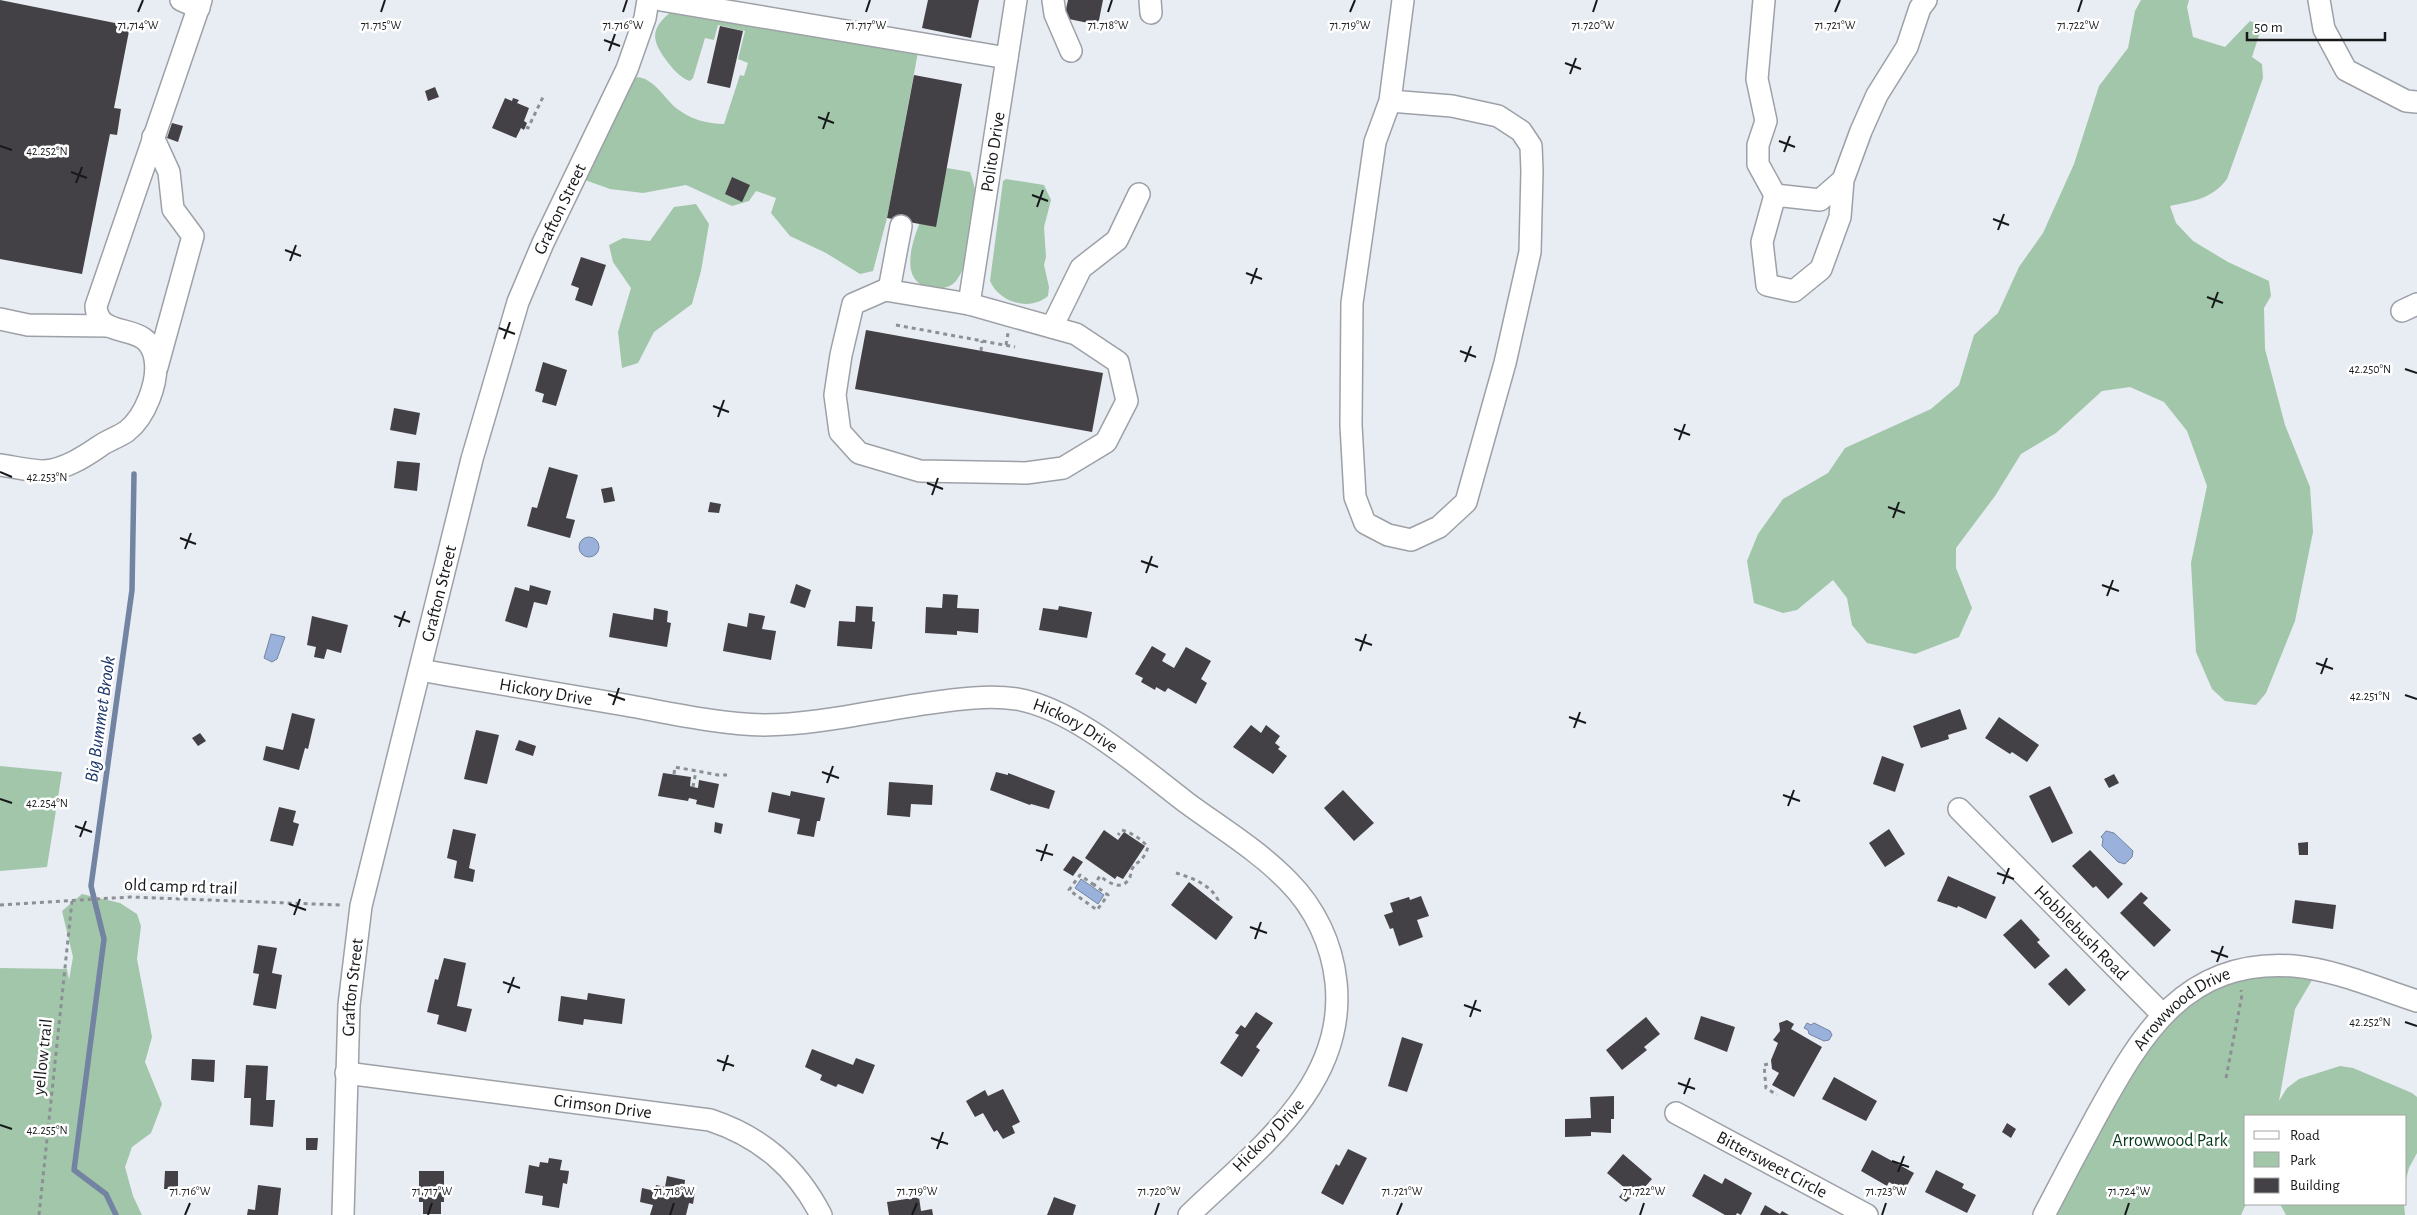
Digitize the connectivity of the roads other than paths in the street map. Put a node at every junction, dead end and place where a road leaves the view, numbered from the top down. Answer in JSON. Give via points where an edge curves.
{"nodes":[{"id":1,"x":648,"y":0,"type":"edge"},
{"id":2,"x":661,"y":0,"type":"edge"},
{"id":3,"x":1016,"y":0,"type":"edge"},
{"id":4,"x":1053,"y":0,"type":"edge"},
{"id":5,"x":1403,"y":0,"type":"edge"},
{"id":6,"x":1764,"y":0,"type":"edge"},
{"id":7,"x":1926,"y":0,"type":"edge"},
{"id":8,"x":2319,"y":0,"type":"edge"},
{"id":9,"x":194,"y":3,"type":"edge"},
{"id":10,"x":1070,"y":52,"type":"dead end"},
{"id":11,"x":1007,"y":58,"type":"junction"},
{"id":12,"x":1390,"y":101,"type":"junction"},
{"id":13,"x":2417,"y":102,"type":"edge"},
{"id":14,"x":153,"y":137,"type":"junction"},
{"id":15,"x":1844,"y":180,"type":"junction"},
{"id":16,"x":1139,"y":194,"type":"dead end"},
{"id":17,"x":1775,"y":195,"type":"junction"},
{"id":18,"x":902,"y":226,"type":"dead end"},
{"id":19,"x":889,"y":290,"type":"junction"},
{"id":20,"x":969,"y":304,"type":"junction"},
{"id":21,"x":0,"y":319,"type":"edge"},
{"id":22,"x":108,"y":326,"type":"junction"},
{"id":23,"x":1052,"y":327,"type":"junction"},
{"id":24,"x":151,"y":390,"type":"junction"},
{"id":25,"x":0,"y":465,"type":"edge"},
{"id":26,"x":420,"y":670,"type":"junction"},
{"id":27,"x":1959,"y":809,"type":"dead end"},
{"id":28,"x":2417,"y":1001,"type":"edge"},
{"id":29,"x":2162,"y":1014,"type":"junction"},
{"id":30,"x":346,"y":1073,"type":"junction"},
{"id":31,"x":1676,"y":1113,"type":"dead end"},
{"id":32,"x":342,"y":1215,"type":"edge"},
{"id":33,"x":821,"y":1215,"type":"edge"},
{"id":34,"x":1188,"y":1215,"type":"edge"},
{"id":35,"x":1867,"y":1215,"type":"edge"},
{"id":36,"x":2044,"y":1215,"type":"edge"}],
"edges":[{"from":1,"to":26,"type":"street","name":"Grafton Street","via":[[640,35],[627,69],[542,243],[518,302],[479,432]]},
{"from":2,"to":11,"type":"street"},
{"from":3,"to":11,"type":"street","name":"Polito Drive"},
{"from":4,"to":10,"type":"street"},
{"from":5,"to":12,"type":"street"},
{"from":6,"to":17,"type":"street","via":[[1758,79],[1766,121],[1758,145],[1758,164]]},
{"from":7,"to":15,"type":"street","via":[[1907,46],[1876,95]]},
{"from":8,"to":13,"type":"street","via":[[2324,29],[2346,70],[2406,101]]},
{"from":9,"to":14,"type":"street"},
{"from":11,"to":20,"type":"street","name":"Polito Drive"},
{"from":12,"to":12,"type":"street","via":[[1375,142],[1352,303],[1355,497],[1365,523],[1388,535],[1411,540],[1439,528],[1466,502],[1505,363],[1530,252],[1531,146],[1521,131],[1498,116],[1452,106]]},
{"from":14,"to":22,"type":"street","via":[[96,306],[99,318]]},
{"from":14,"to":24,"type":"street","via":[[169,172],[173,209],[193,236]]},
{"from":15,"to":17,"type":"street","via":[[1820,200]]},
{"from":15,"to":17,"type":"street","via":[[1840,216],[1821,268],[1794,291],[1767,285],[1762,242]]},
{"from":16,"to":23,"type":"street","via":[[1117,240],[1081,268]]},
{"from":18,"to":19,"type":"street"},
{"from":19,"to":20,"type":"street"},
{"from":19,"to":23,"type":"street","via":[[853,304],[835,395],[840,432],[859,454],[920,471],[1026,473],[1063,468],[1106,442],[1127,401],[1118,362],[1076,334]]},
{"from":20,"to":23,"type":"street"},
{"from":21,"to":22,"type":"street","via":[[28,325]]},
{"from":22,"to":24,"type":"street","via":[[140,336],[150,344],[155,360]]},
{"from":24,"to":25,"type":"street","via":[[140,415],[127,431],[72,463],[46,470]]},
{"from":26,"to":30,"type":"street","name":"Grafton Street","via":[[361,906],[350,999]]},
{"from":26,"to":34,"type":"street","name":"Hickory Drive","via":[[705,719],[765,725],[951,700],[1018,699],[1061,714],[1098,737],[1287,879],[1324,933],[1335,972],[1337,1012],[1334,1032],[1311,1088],[1286,1120]]},
{"from":27,"to":29,"type":"street","name":"Hobblebush Road"},
{"from":28,"to":29,"type":"street","name":"Arrowwood Drive","via":[[2318,970],[2293,966],[2267,967],[2218,978]]},
{"from":29,"to":36,"type":"street","name":"Arrowwood Drive","via":[[2127,1060]]},
{"from":30,"to":32,"type":"street","name":"Grafton Street"},
{"from":30,"to":33,"type":"street","name":"Crimson Drive","via":[[710,1120],[750,1137],[768,1149],[799,1179]]},
{"from":31,"to":35,"type":"street","name":"Bittersweet Circle"}]}
